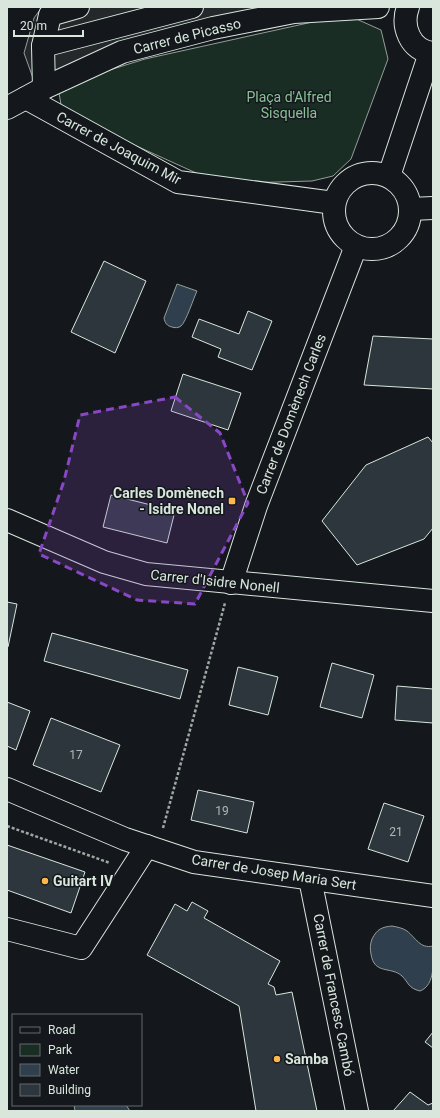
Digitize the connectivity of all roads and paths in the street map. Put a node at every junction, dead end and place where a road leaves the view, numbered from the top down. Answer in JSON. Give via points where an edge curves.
{"nodes":[{"id":1,"x":78,"y":7,"type":"edge"},
{"id":2,"x":192,"y":7,"type":"edge"},
{"id":3,"x":378,"y":7,"type":"edge"},
{"id":4,"x":408,"y":7,"type":"edge"},
{"id":5,"x":289,"y":9,"type":"edge"},
{"id":6,"x":49,"y":11,"type":"edge"},
{"id":7,"x":43,"y":46,"type":"junction"},
{"id":8,"x":432,"y":53,"type":"edge"},
{"id":9,"x":35,"y":93,"type":"junction"},
{"id":10,"x":7,"y":108,"type":"edge"},
{"id":11,"x":389,"y":176,"type":"junction"},
{"id":12,"x":334,"y":203,"type":"junction"},
{"id":13,"x":433,"y":208,"type":"edge"},
{"id":14,"x":411,"y":209,"type":"junction"},
{"id":15,"x":356,"y":246,"type":"junction"},
{"id":16,"x":7,"y":520,"type":"edge"},
{"id":17,"x":230,"y":583,"type":"junction"},
{"id":18,"x":433,"y":601,"type":"edge"},
{"id":19,"x":7,"y":788,"type":"edge"},
{"id":20,"x":7,"y":826,"type":"edge"},
{"id":21,"x":125,"y":839,"type":"junction"},
{"id":22,"x":152,"y":848,"type":"junction"},
{"id":23,"x":310,"y":878,"type":"junction"},
{"id":24,"x":433,"y":896,"type":"edge"},
{"id":25,"x":7,"y":929,"type":"edge"},
{"id":26,"x":357,"y":1111,"type":"edge"}],
"edges":[{"from":1,"to":6,"type":"street"},
{"from":2,"to":7,"type":"street"},
{"from":3,"to":5,"type":"street","name":"Carrer de Picasso"},
{"from":4,"to":8,"type":"street","via":[[405,20],[408,35],[417,46]]},
{"from":5,"to":9,"type":"street","name":"Carrer de Picasso","via":[[122,52]]},
{"from":6,"to":7,"type":"street"},
{"from":7,"to":9,"type":"street"},
{"from":8,"to":11,"type":"street"},
{"from":9,"to":10,"type":"street","name":"Carrer de Picasso"},
{"from":9,"to":12,"type":"street","name":"Carrer de Joaquim Mir","via":[[178,182]]},
{"from":11,"to":12,"type":"street","via":[[366,173],[355,177],[338,192]]},
{"from":11,"to":14,"type":"street","via":[[404,190]]},
{"from":12,"to":15,"type":"street","via":[[334,216],[338,228],[345,239]]},
{"from":13,"to":14,"type":"street"},
{"from":14,"to":15,"type":"street","via":[[404,234],[394,243],[369,250]]},
{"from":15,"to":17,"type":"street","name":"Carrer de Domènech Carles","via":[[256,506]]},
{"from":16,"to":17,"type":"street","name":"Carrer d'Isidre Nonell","via":[[104,562],[146,574]]},
{"from":17,"to":18,"type":"street","name":"Carrer d'Isidre Nonell"},
{"from":17,"to":22,"type":"path"},
{"from":19,"to":21,"type":"street","name":"Carrer de Josep Maria Sert"},
{"from":20,"to":21,"type":"path","via":[[110,863]]},
{"from":21,"to":22,"type":"street","name":"Carrer de Josep Maria Sert"},
{"from":22,"to":23,"type":"street","name":"Carrer de Josep Maria Sert","via":[[194,862]]},
{"from":22,"to":25,"type":"street","via":[[81,948]]},
{"from":23,"to":24,"type":"street","name":"Carrer de Josep Maria Sert"},
{"from":23,"to":26,"type":"street","name":"Carrer de Francesc Cambó"}]}
